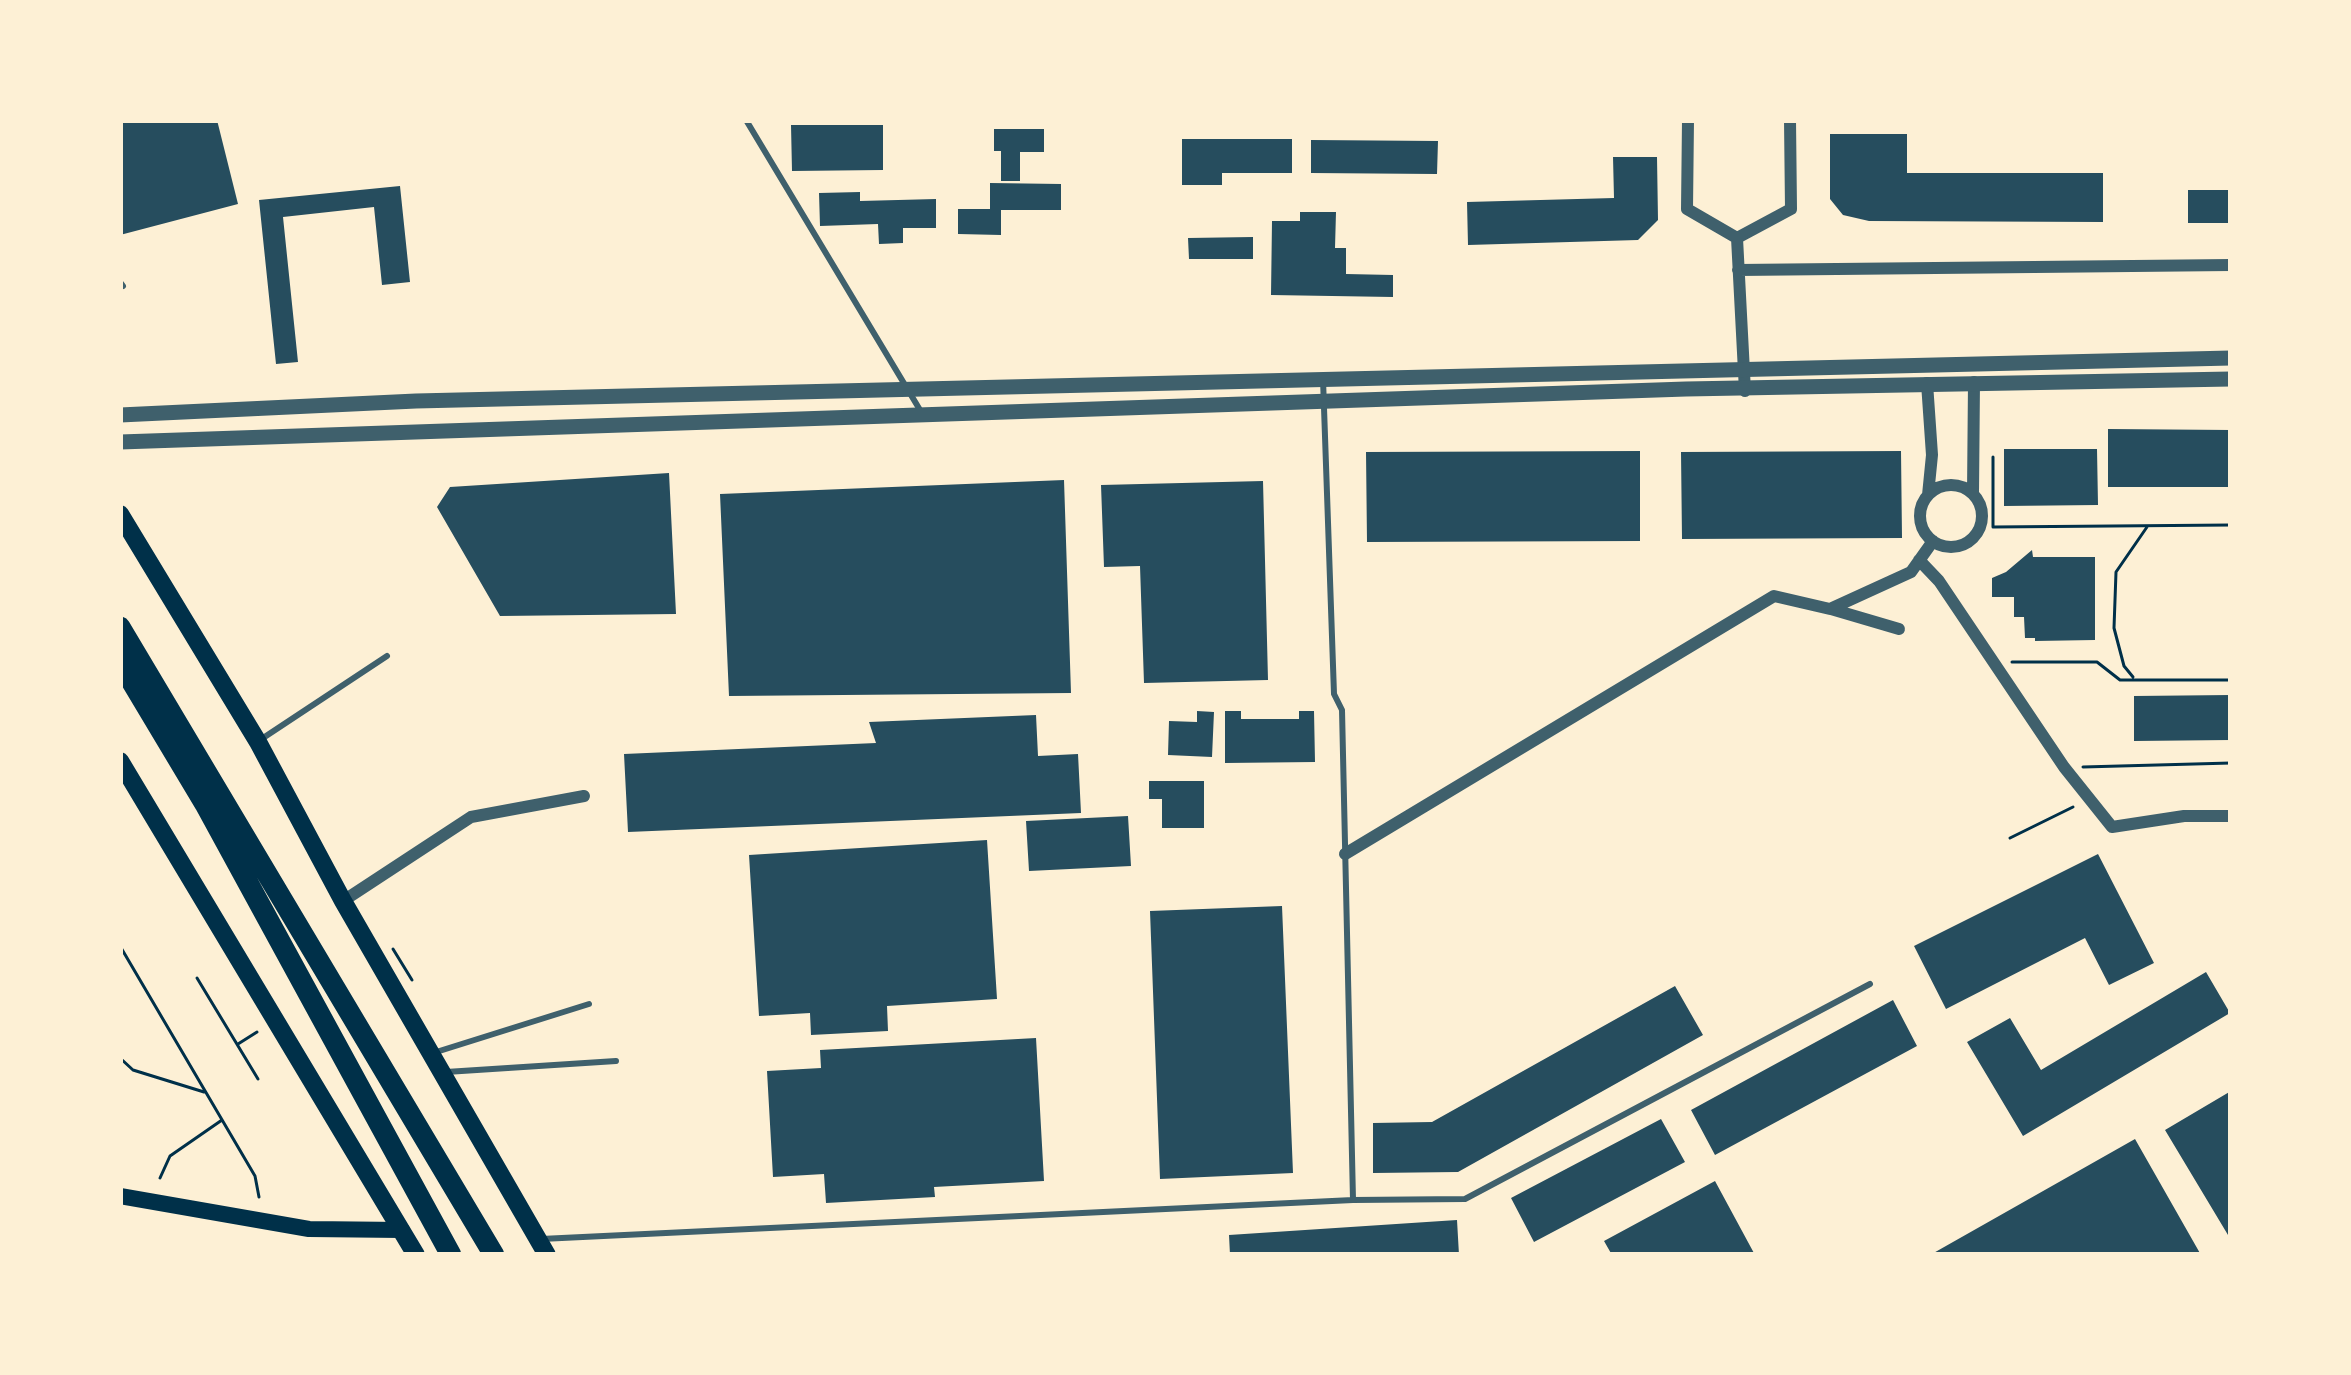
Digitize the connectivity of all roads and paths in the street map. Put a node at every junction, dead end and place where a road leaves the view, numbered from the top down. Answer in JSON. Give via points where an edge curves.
{"nodes":[{"id":1,"x":746,"y":120,"type":"edge"},
{"id":2,"x":1688,"y":120,"type":"edge"},
{"id":3,"x":1790,"y":120,"type":"edge"},
{"id":4,"x":1737,"y":238,"type":"junction"},
{"id":5,"x":2231,"y":265,"type":"edge"},
{"id":6,"x":1738,"y":270,"type":"junction"},
{"id":7,"x":2231,"y":358,"type":"edge"},
{"id":8,"x":1743,"y":370,"type":"junction"},
{"id":9,"x":1323,"y":380,"type":"junction"},
{"id":10,"x":2231,"y":380,"type":"edge"},
{"id":11,"x":1974,"y":382,"type":"junction"},
{"id":12,"x":1928,"y":383,"type":"junction"},
{"id":13,"x":907,"y":389,"type":"junction"},
{"id":14,"x":1744,"y":391,"type":"junction"},
{"id":15,"x":1324,"y":401,"type":"junction"},
{"id":16,"x":921,"y":412,"type":"junction"},
{"id":17,"x":120,"y":415,"type":"edge"},
{"id":18,"x":120,"y":442,"type":"edge"},
{"id":19,"x":1993,"y":457,"type":"dead end"},
{"id":20,"x":1972,"y":493,"type":"junction"},
{"id":21,"x":1928,"y":494,"type":"junction"},
{"id":22,"x":120,"y":514,"type":"edge"},
{"id":23,"x":2231,"y":525,"type":"edge"},
{"id":24,"x":2148,"y":526,"type":"junction"},
{"id":25,"x":1933,"y":541,"type":"junction"},
{"id":26,"x":1919,"y":560,"type":"junction"},
{"id":27,"x":1830,"y":609,"type":"junction"},
{"id":28,"x":120,"y":627,"type":"edge"},
{"id":29,"x":1900,"y":629,"type":"dead end"},
{"id":30,"x":387,"y":656,"type":"dead end"},
{"id":31,"x":120,"y":662,"type":"edge"},
{"id":32,"x":1993,"y":662,"type":"junction"},
{"id":33,"x":2135,"y":680,"type":"junction"},
{"id":34,"x":2231,"y":680,"type":"edge"},
{"id":35,"x":257,"y":742,"type":"junction"},
{"id":36,"x":120,"y":761,"type":"edge"},
{"id":37,"x":2231,"y":764,"type":"edge"},
{"id":38,"x":2064,"y":767,"type":"junction"},
{"id":39,"x":584,"y":796,"type":"dead end"},
{"id":40,"x":2090,"y":799,"type":"junction"},
{"id":41,"x":2231,"y":816,"type":"edge"},
{"id":42,"x":2010,"y":838,"type":"dead end"},
{"id":43,"x":1345,"y":854,"type":"junction"},
{"id":44,"x":343,"y":901,"type":"junction"},
{"id":45,"x":120,"y":946,"type":"edge"},
{"id":46,"x":394,"y":949,"type":"dead end"},
{"id":47,"x":196,"y":978,"type":"dead end"},
{"id":48,"x":412,"y":980,"type":"dead end"},
{"id":49,"x":1870,"y":984,"type":"dead end"},
{"id":50,"x":589,"y":1004,"type":"dead end"},
{"id":51,"x":434,"y":1053,"type":"junction"},
{"id":52,"x":120,"y":1058,"type":"edge"},
{"id":53,"x":616,"y":1061,"type":"dead end"},
{"id":54,"x":443,"y":1072,"type":"junction"},
{"id":55,"x":258,"y":1079,"type":"dead end"},
{"id":56,"x":206,"y":1093,"type":"junction"},
{"id":57,"x":222,"y":1120,"type":"junction"},
{"id":58,"x":160,"y":1178,"type":"dead end"},
{"id":59,"x":120,"y":1196,"type":"edge"},
{"id":60,"x":259,"y":1197,"type":"dead end"},
{"id":61,"x":1353,"y":1200,"type":"junction"},
{"id":62,"x":402,"y":1230,"type":"junction"},
{"id":63,"x":542,"y":1247,"type":"edge"},
{"id":64,"x":416,"y":1255,"type":"edge"},
{"id":65,"x":451,"y":1255,"type":"edge"},
{"id":66,"x":494,"y":1255,"type":"edge"}],
"edges":[{"from":1,"to":13,"type":"lane"},
{"from":2,"to":4,"type":"street","via":[[1688,209]]},
{"from":3,"to":4,"type":"street","via":[[1791,209]]},
{"from":4,"to":6,"type":"street"},
{"from":5,"to":6,"type":"street"},
{"from":6,"to":8,"type":"street"},
{"from":7,"to":8,"type":"street"},
{"from":8,"to":9,"type":"street"},
{"from":8,"to":14,"type":"street"},
{"from":9,"to":13,"type":"street"},
{"from":9,"to":15,"type":"lane"},
{"from":10,"to":11,"type":"street"},
{"from":11,"to":12,"type":"street"},
{"from":11,"to":20,"type":"street"},
{"from":12,"to":14,"type":"street"},
{"from":12,"to":21,"type":"street"},
{"from":13,"to":16,"type":"lane"},
{"from":13,"to":17,"type":"street"},
{"from":14,"to":15,"type":"street"},
{"from":15,"to":16,"type":"street"},
{"from":15,"to":43,"type":"lane"},
{"from":16,"to":18,"type":"street"},
{"from":19,"to":24,"type":"path","via":[[1993,527]]},
{"from":20,"to":21,"type":"street","via":[[1954,484]]},
{"from":20,"to":25,"type":"street","via":[[1982,512],[1978,532],[1952,547]]},
{"from":21,"to":25,"type":"street","via":[[1920,515]]},
{"from":22,"to":35,"type":"main road"},
{"from":23,"to":24,"type":"path"},
{"from":24,"to":33,"type":"path","via":[[2116,572],[2114,628]]},
{"from":25,"to":26,"type":"street"},
{"from":26,"to":27,"type":"street","via":[[1911,572]]},
{"from":26,"to":32,"type":"street"},
{"from":27,"to":29,"type":"street"},
{"from":27,"to":43,"type":"street","via":[[1774,596]]},
{"from":28,"to":66,"type":"highway"},
{"from":30,"to":35,"type":"lane"},
{"from":31,"to":65,"type":"highway"},
{"from":32,"to":33,"type":"path","via":[[2097,662],[2120,680]]},
{"from":32,"to":38,"type":"street"},
{"from":33,"to":34,"type":"path"},
{"from":35,"to":44,"type":"main road"},
{"from":36,"to":62,"type":"main road"},
{"from":37,"to":38,"type":"path"},
{"from":38,"to":40,"type":"street"},
{"from":39,"to":44,"type":"street","via":[[471,817]]},
{"from":40,"to":41,"type":"street","via":[[2112,826]]},
{"from":40,"to":42,"type":"path"},
{"from":43,"to":61,"type":"lane"},
{"from":44,"to":51,"type":"main road"},
{"from":45,"to":56,"type":"path"},
{"from":46,"to":48,"type":"path"},
{"from":47,"to":55,"type":"path"},
{"from":49,"to":61,"type":"lane","via":[[1465,1199]]},
{"from":50,"to":51,"type":"lane"},
{"from":51,"to":54,"type":"main road"},
{"from":52,"to":56,"type":"path","via":[[133,1070]]},
{"from":53,"to":54,"type":"lane"},
{"from":54,"to":63,"type":"main road"},
{"from":56,"to":57,"type":"path"},
{"from":57,"to":58,"type":"path","via":[[170,1156]]},
{"from":57,"to":60,"type":"path"},
{"from":59,"to":62,"type":"main road","via":[[309,1229]]},
{"from":61,"to":63,"type":"lane"},
{"from":62,"to":64,"type":"main road"}]}
